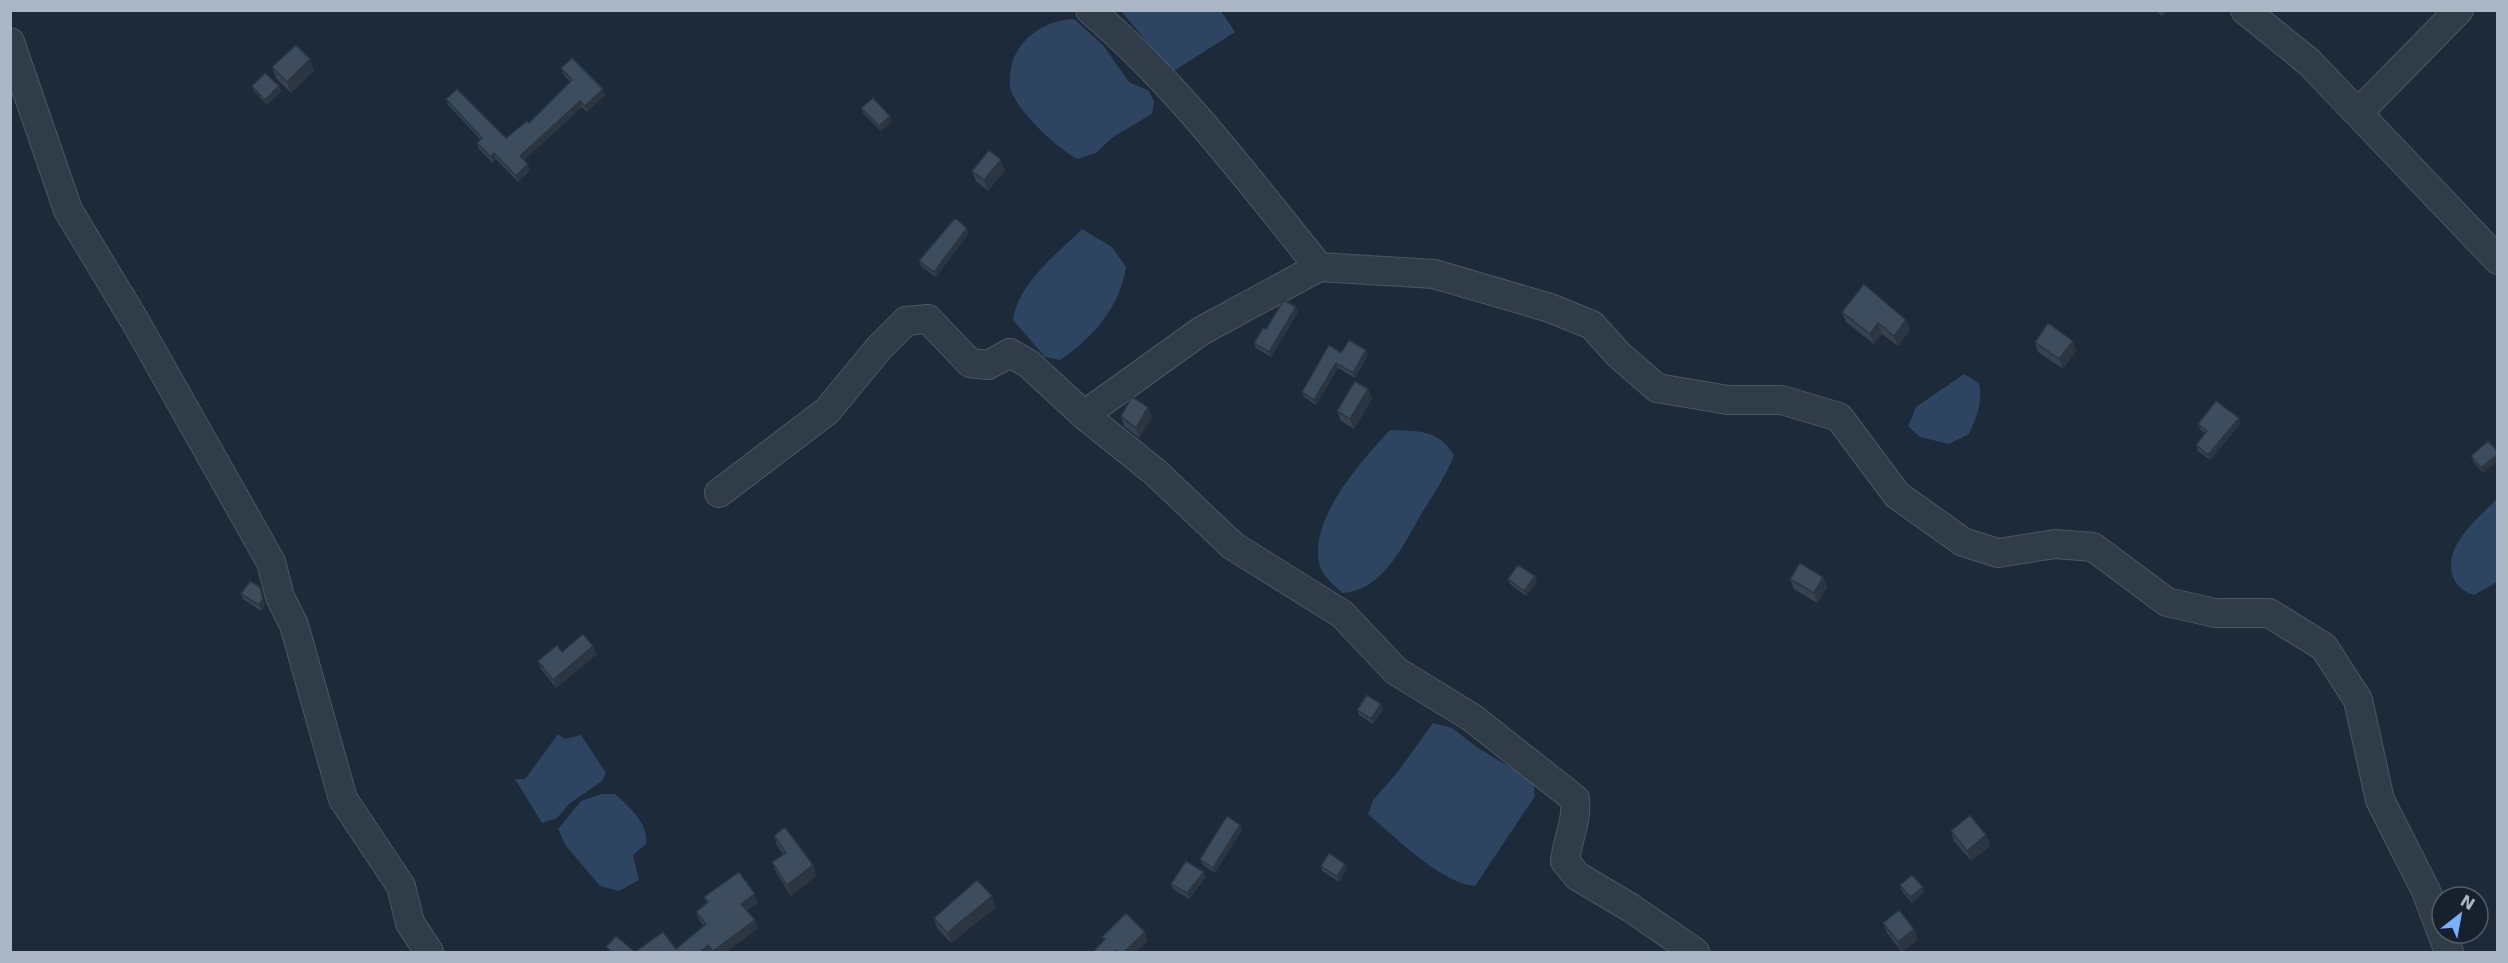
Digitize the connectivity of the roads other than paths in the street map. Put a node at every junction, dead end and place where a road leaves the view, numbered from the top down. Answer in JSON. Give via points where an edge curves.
{"nodes":[{"id":1,"x":1090,"y":10,"type":"edge"},
{"id":2,"x":2245,"y":10,"type":"edge"},
{"id":3,"x":2459,"y":10,"type":"edge"},
{"id":4,"x":10,"y":42,"type":"edge"},
{"id":5,"x":2359,"y":112,"type":"junction"},
{"id":6,"x":2498,"y":260,"type":"edge"},
{"id":7,"x":1318,"y":267,"type":"junction"},
{"id":8,"x":1084,"y":416,"type":"junction"},
{"id":9,"x":719,"y":493,"type":"dead end"},
{"id":10,"x":429,"y":952,"type":"edge"},
{"id":11,"x":1695,"y":952,"type":"edge"},
{"id":12,"x":2449,"y":952,"type":"edge"}],
"edges":[{"from":1,"to":7,"type":"street","via":[[1127,42],[1218,143]]},
{"from":2,"to":5,"type":"street","via":[[2309,62]]},
{"from":3,"to":5,"type":"street"},
{"from":4,"to":10,"type":"street","via":[[68,210],[271,562],[280,597],[294,625],[343,799],[401,886],[410,923]]},
{"from":5,"to":6,"type":"street"},
{"from":7,"to":8,"type":"street","via":[[1201,331]]},
{"from":7,"to":12,"type":"street","via":[[1434,274],[1551,308],[1592,325],[1657,388],[1728,400],[1782,400],[1839,417],[1897,495],[1963,542],[1998,553],[2055,544],[2093,547],[2167,602],[2215,613],[2269,614],[2324,647],[2358,700],[2380,800],[2426,891]]},
{"from":8,"to":9,"type":"street","via":[[1029,364],[1010,353],[987,365],[970,363],[928,319],[906,321],[827,411]]},
{"from":8,"to":11,"type":"street","via":[[1155,472],[1233,546],[1342,614],[1396,671],[1471,717],[1575,799],[1576,818],[1565,861],[1577,876]]}]}
